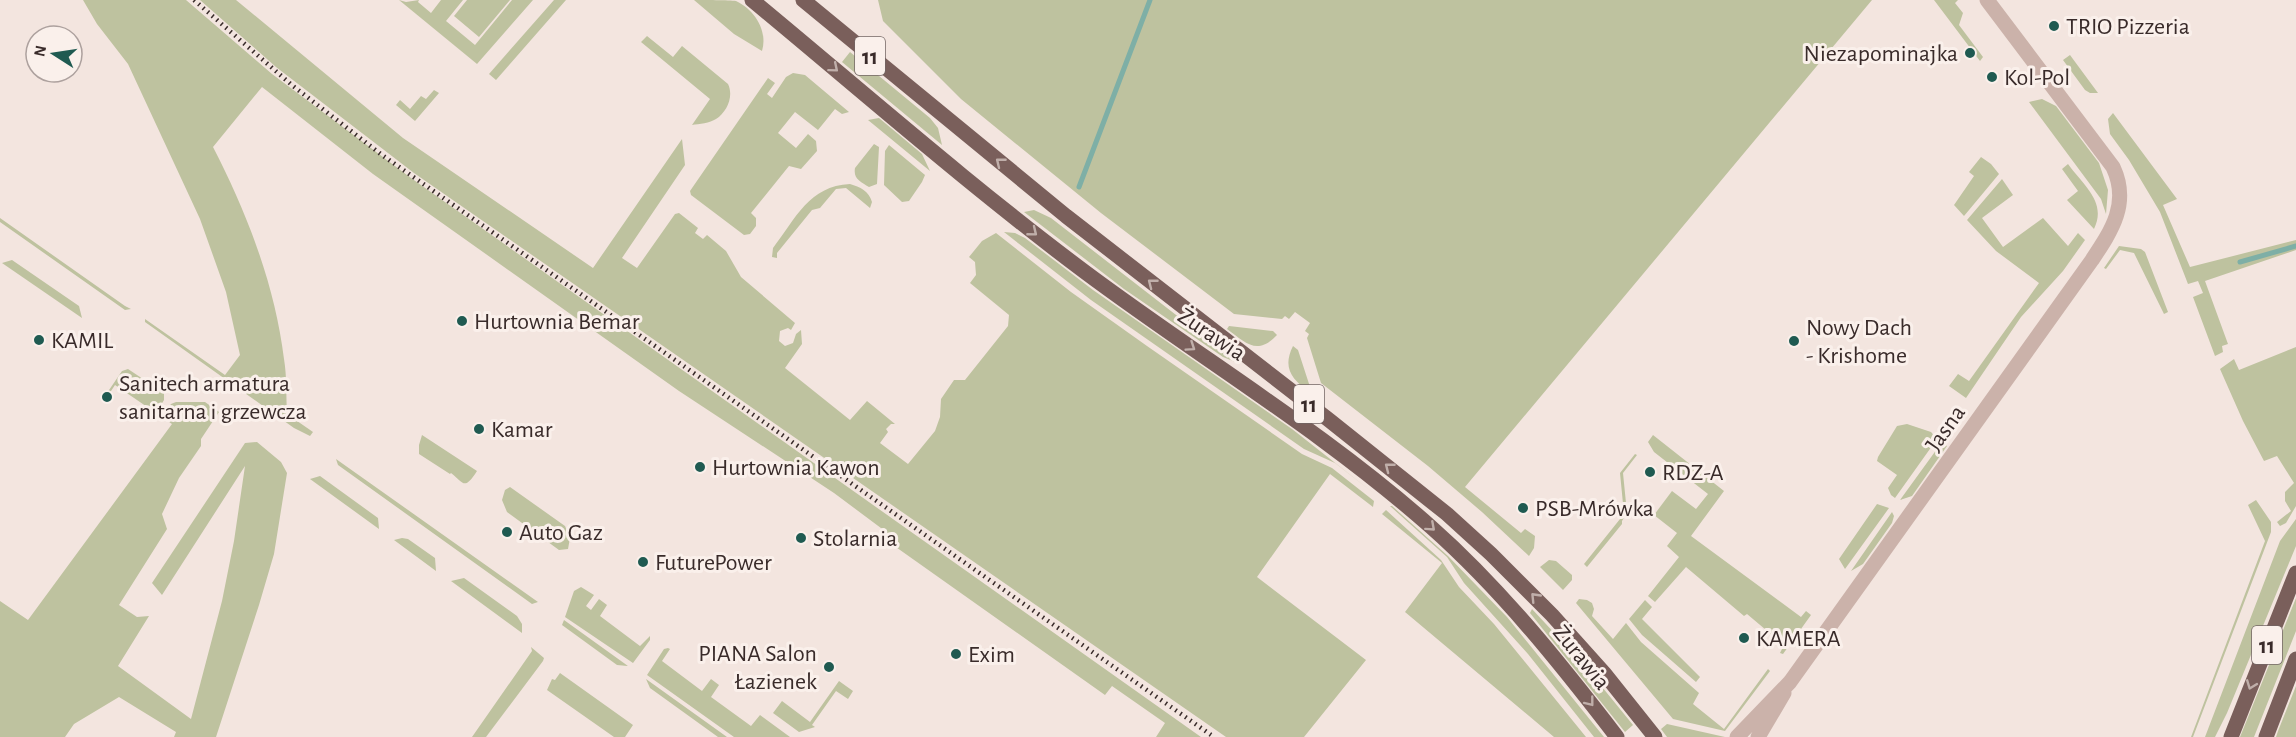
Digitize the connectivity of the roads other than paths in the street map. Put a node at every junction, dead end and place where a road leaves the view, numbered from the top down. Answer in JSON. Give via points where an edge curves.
{"nodes":[{"id":1,"x":752,"y":0,"type":"edge"},
{"id":2,"x":803,"y":0,"type":"edge"},
{"id":3,"x":1987,"y":0,"type":"edge"},
{"id":4,"x":2296,"y":573,"type":"edge"},
{"id":5,"x":2296,"y":659,"type":"edge"},
{"id":6,"x":1790,"y":682,"type":"junction"},
{"id":7,"x":1617,"y":737,"type":"edge"},
{"id":8,"x":1655,"y":737,"type":"edge"},
{"id":9,"x":1737,"y":737,"type":"edge"},
{"id":10,"x":1758,"y":737,"type":"edge"},
{"id":11,"x":2231,"y":737,"type":"edge"},
{"id":12,"x":2266,"y":737,"type":"edge"}],
"edges":[{"from":1,"to":7,"type":"main road","name":"Żurawia","number":"11","one_way":true,"via":[[1050,246],[1305,426],[1424,521],[1510,606]]},
{"from":8,"to":2,"type":"main road","name":"Żurawia","number":"11","one_way":true,"via":[[1559,622],[1447,514],[1065,216]]},
{"from":3,"to":6,"type":"street","name":"Jasna","via":[[2102,150],[2121,192],[2117,216],[2098,251]]},
{"from":4,"to":11,"type":"main road","number":"11","one_way":true},
{"from":5,"to":12,"type":"main road","number":"11"},
{"from":6,"to":9,"type":"street","name":"Jasna"},
{"from":6,"to":10,"type":"street","name":"Jasna"}]}
